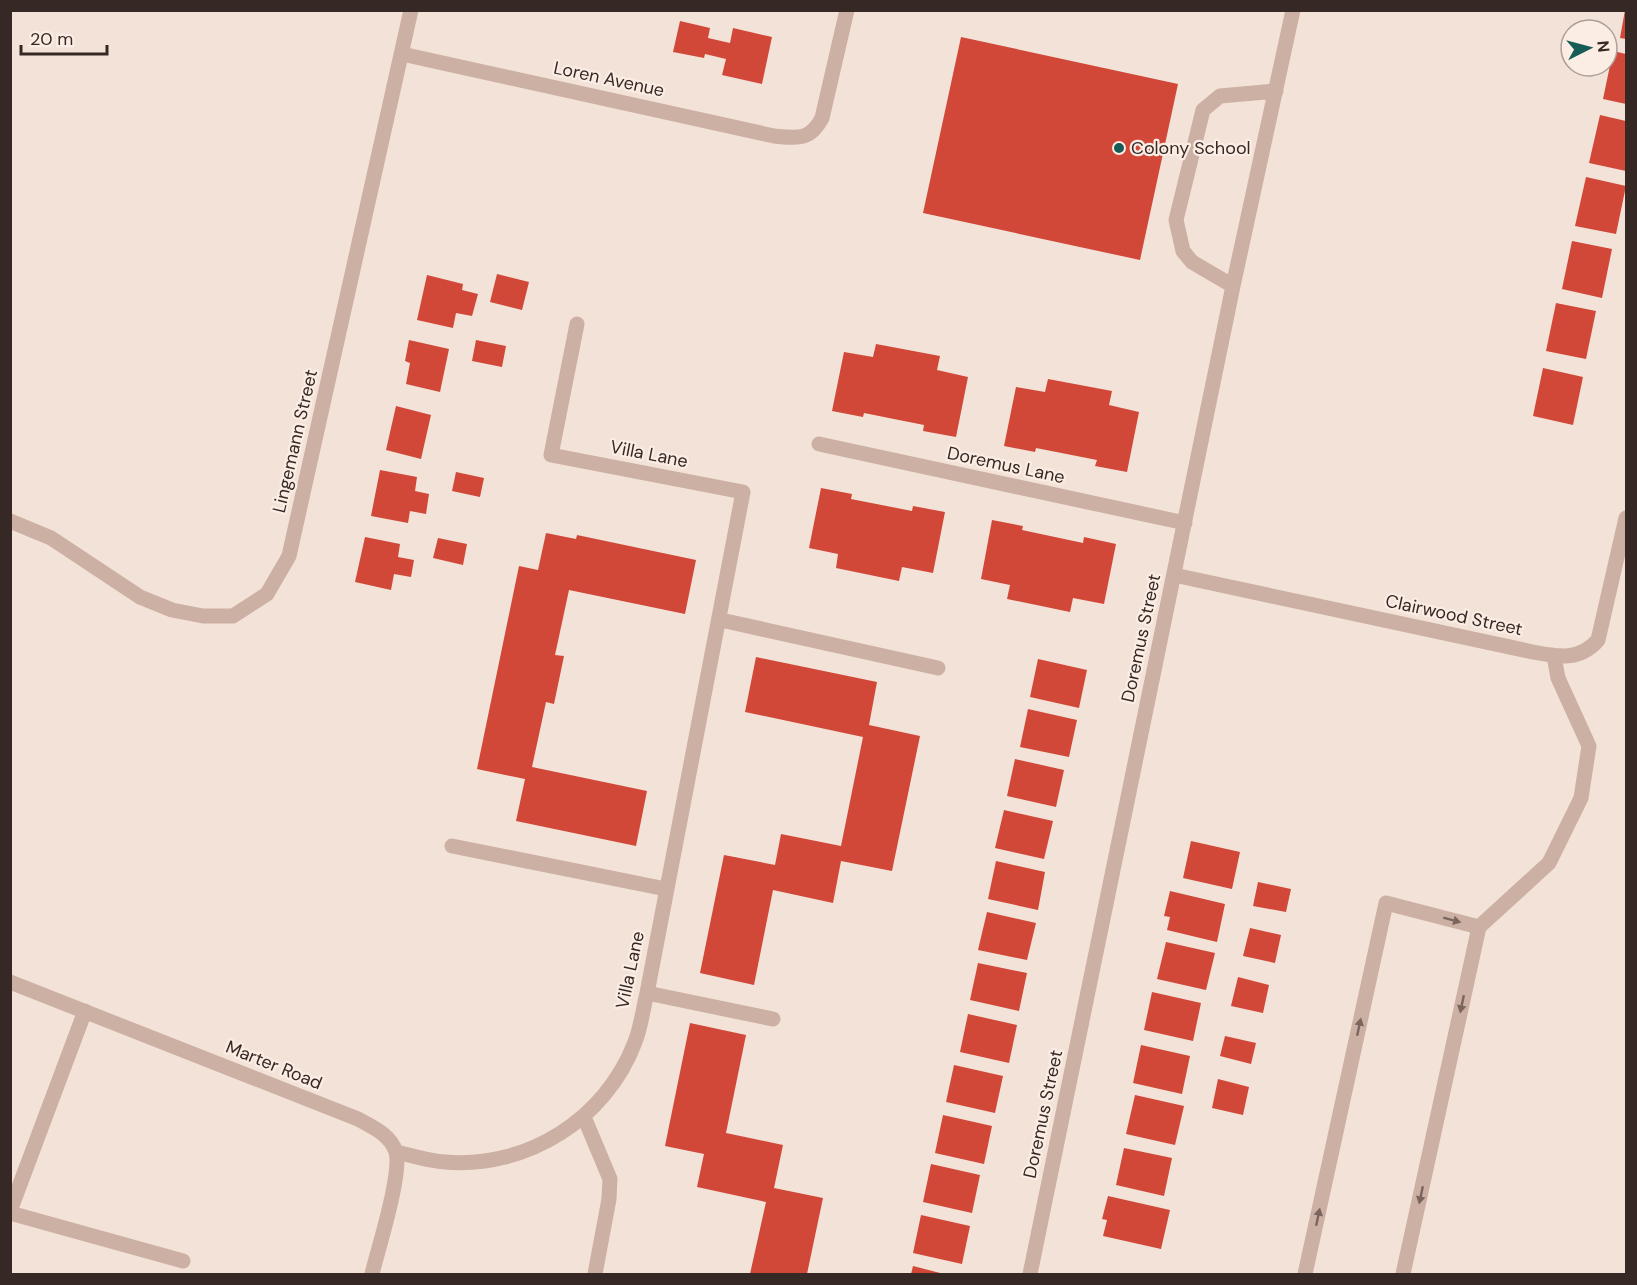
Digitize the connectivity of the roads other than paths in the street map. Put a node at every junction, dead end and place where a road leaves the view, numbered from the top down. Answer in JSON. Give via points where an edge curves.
{"nodes":[{"id":1,"x":411,"y":10,"type":"edge"},
{"id":2,"x":847,"y":10,"type":"edge"},
{"id":3,"x":1293,"y":10,"type":"edge"},
{"id":4,"x":402,"y":54,"type":"junction"},
{"id":5,"x":1276,"y":91,"type":"junction"},
{"id":6,"x":1233,"y":286,"type":"junction"},
{"id":7,"x":577,"y":324,"type":"dead end"},
{"id":8,"x":819,"y":444,"type":"dead end"},
{"id":9,"x":1626,"y":518,"type":"edge"},
{"id":10,"x":10,"y":521,"type":"edge"},
{"id":11,"x":1185,"y":524,"type":"junction"},
{"id":12,"x":1174,"y":575,"type":"junction"},
{"id":13,"x":721,"y":620,"type":"junction"},
{"id":14,"x":1554,"y":656,"type":"junction"},
{"id":15,"x":938,"y":668,"type":"dead end"},
{"id":16,"x":452,"y":846,"type":"dead end"},
{"id":17,"x":666,"y":889,"type":"junction"},
{"id":18,"x":1479,"y":927,"type":"junction"},
{"id":19,"x":10,"y":982,"type":"edge"},
{"id":20,"x":647,"y":993,"type":"junction"},
{"id":21,"x":85,"y":1011,"type":"junction"},
{"id":22,"x":773,"y":1019,"type":"dead end"},
{"id":23,"x":584,"y":1117,"type":"junction"},
{"id":24,"x":396,"y":1152,"type":"junction"},
{"id":25,"x":18,"y":1171,"type":"edge"},
{"id":26,"x":10,"y":1212,"type":"edge"},
{"id":27,"x":183,"y":1261,"type":"dead end"},
{"id":28,"x":372,"y":1275,"type":"edge"},
{"id":29,"x":596,"y":1275,"type":"edge"},
{"id":30,"x":1030,"y":1275,"type":"edge"},
{"id":31,"x":1305,"y":1275,"type":"edge"},
{"id":32,"x":1403,"y":1275,"type":"edge"}],
"edges":[{"from":1,"to":4,"type":"street","name":"Lingemann Street"},
{"from":2,"to":4,"type":"street","name":"Loren Avenue","via":[[822,118],[808,136],[774,136]]},
{"from":3,"to":5,"type":"street","name":"Doremus Street"},
{"from":4,"to":10,"type":"street","name":"Lingemann Street","via":[[289,556],[267,594],[233,616],[172,610],[140,597],[51,538]]},
{"from":5,"to":6,"type":"street","name":"Doremus Street"},
{"from":5,"to":6,"type":"street","via":[[1221,96],[1203,110],[1176,220],[1183,251],[1192,262]]},
{"from":6,"to":11,"type":"street","name":"Doremus Street"},
{"from":7,"to":13,"type":"street","name":"Villa Lane","via":[[551,455],[743,492]]},
{"from":8,"to":11,"type":"street","name":"Doremus Lane"},
{"from":9,"to":14,"type":"street","name":"Clairwood Street","via":[[1598,640],[1584,652],[1570,657]]},
{"from":11,"to":12,"type":"street","name":"Doremus Street"},
{"from":12,"to":14,"type":"street","name":"Clairwood Street"},
{"from":12,"to":30,"type":"street","name":"Doremus Street"},
{"from":13,"to":15,"type":"street"},
{"from":13,"to":17,"type":"street","name":"Villa Lane"},
{"from":14,"to":18,"type":"street","via":[[1558,678],[1589,746],[1581,798],[1549,863]]},
{"from":16,"to":17,"type":"street"},
{"from":17,"to":20,"type":"street","name":"Villa Lane"},
{"from":31,"to":18,"type":"street","one_way":true,"via":[[1386,903]]},
{"from":18,"to":32,"type":"street","one_way":true},
{"from":19,"to":21,"type":"street","name":"Marter Road"},
{"from":20,"to":22,"type":"street"},
{"from":20,"to":23,"type":"street","name":"Villa Lane","via":[[635,1042],[612,1086]]},
{"from":21,"to":24,"type":"street","name":"Marter Road","via":[[358,1119],[382,1132]]},
{"from":21,"to":25,"type":"street"},
{"from":23,"to":24,"type":"street","name":"Villa Lane","via":[[544,1143],[502,1160],[445,1162]]},
{"from":23,"to":29,"type":"street","via":[[610,1179]]},
{"from":24,"to":28,"type":"street","via":[[396,1174]]},
{"from":25,"to":26,"type":"street"},
{"from":26,"to":27,"type":"street"}]}
